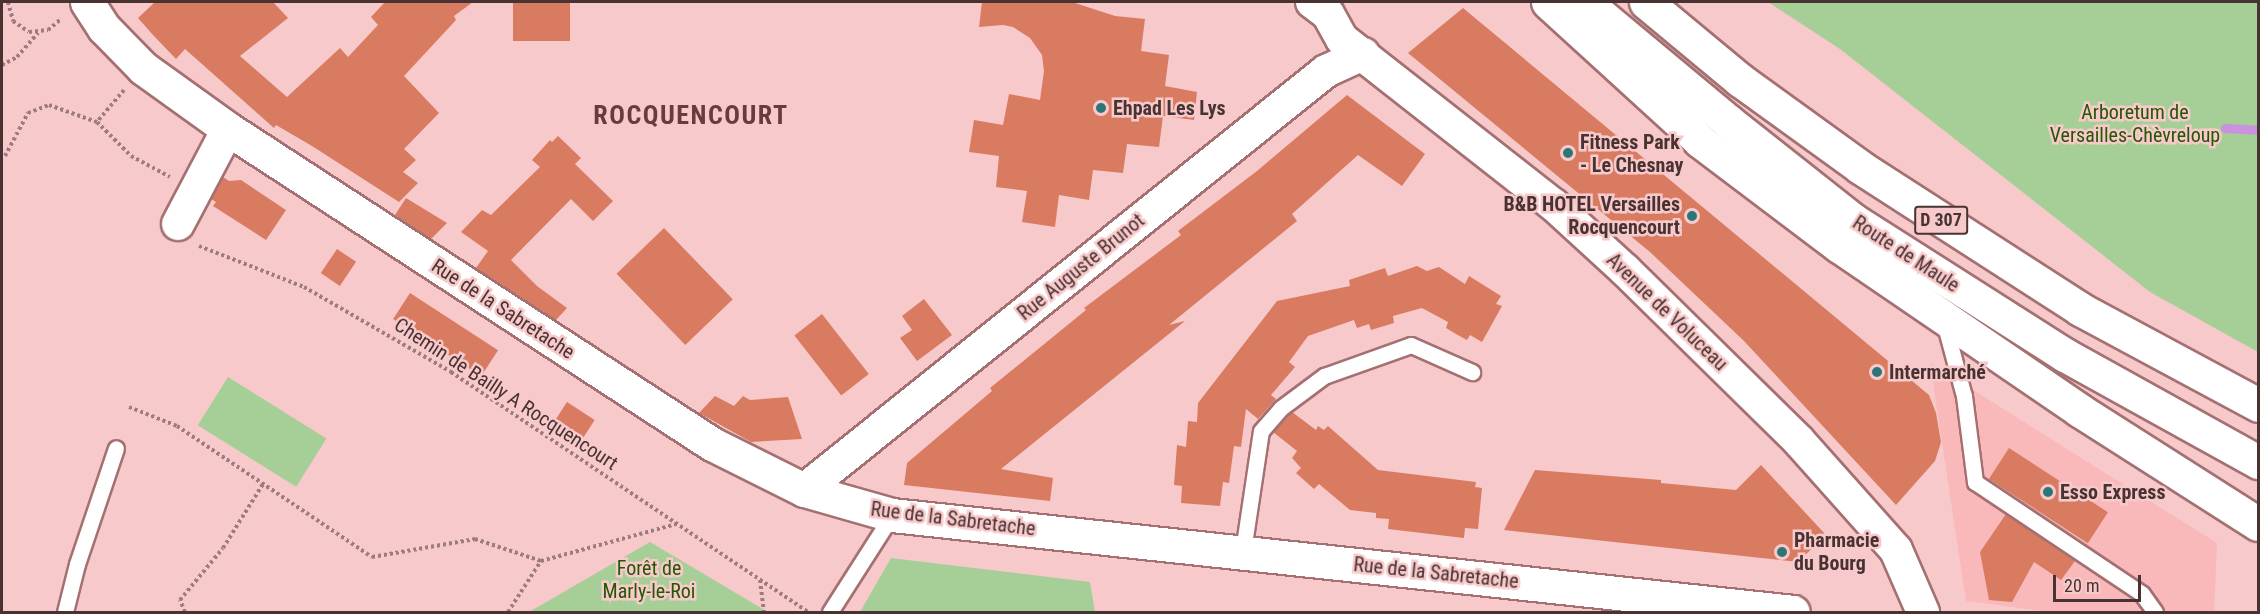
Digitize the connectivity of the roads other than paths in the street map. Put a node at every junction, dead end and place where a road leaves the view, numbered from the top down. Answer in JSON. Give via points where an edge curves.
{"nodes":[{"id":1,"x":1312,"y":2,"type":"edge"},
{"id":2,"x":1548,"y":2,"type":"edge"},
{"id":3,"x":1585,"y":2,"type":"edge"},
{"id":4,"x":1646,"y":2,"type":"edge"},
{"id":5,"x":73,"y":15,"type":"edge"},
{"id":6,"x":1363,"y":54,"type":"junction"},
{"id":7,"x":228,"y":129,"type":"junction"},
{"id":8,"x":178,"y":224,"type":"road end"},
{"id":9,"x":1943,"y":278,"type":"junction"},
{"id":10,"x":1943,"y":317,"type":"junction"},
{"id":11,"x":1472,"y":372,"type":"dead end"},
{"id":12,"x":2259,"y":405,"type":"edge"},
{"id":13,"x":116,"y":448,"type":"dead end"},
{"id":14,"x":2259,"y":462,"type":"edge"},
{"id":15,"x":804,"y":490,"type":"junction"},
{"id":16,"x":892,"y":515,"type":"junction"},
{"id":17,"x":2259,"y":524,"type":"edge"},
{"id":18,"x":1243,"y":551,"type":"junction"},
{"id":19,"x":65,"y":612,"type":"edge"},
{"id":20,"x":830,"y":612,"type":"edge"},
{"id":21,"x":1793,"y":612,"type":"edge"},
{"id":22,"x":1923,"y":612,"type":"edge"},
{"id":23,"x":2156,"y":612,"type":"edge"}],
"edges":[{"from":1,"to":6,"type":"street","name":"Avenue de Voluceau","via":[[1328,14],[1342,39]]},
{"from":2,"to":10,"type":"main road","via":[[1700,141],[1839,246]]},
{"from":3,"to":9,"type":"main road","name":"Route de Maule","via":[[1853,220]]},
{"from":4,"to":12,"type":"main road","number":"D 307","via":[[1740,80],[1860,167],[2080,309]]},
{"from":5,"to":7,"type":"main road","name":"Rue de la Sabretache","via":[[104,28],[143,68]]},
{"from":6,"to":15,"type":"street","name":"Rue Auguste Brunot","via":[[1326,71]]},
{"from":6,"to":22,"type":"street","name":"Avenue de Voluceau","via":[[1554,205],[1798,440],[1896,550]]},
{"from":7,"to":8,"type":"street"},
{"from":7,"to":15,"type":"main road","name":"Rue de la Sabretache","via":[[712,444]]},
{"from":9,"to":10,"type":"lane"},
{"from":9,"to":14,"type":"main road","name":"Route de Maule","via":[[2065,356]]},
{"from":10,"to":17,"type":"main road"},
{"from":10,"to":23,"type":"lane","via":[[1964,396],[1975,482],[2142,594]]},
{"from":11,"to":18,"type":"lane","via":[[1411,345],[1324,376],[1281,408],[1261,431]]},
{"from":13,"to":19,"type":"lane"},
{"from":15,"to":16,"type":"main road","name":"Rue de la Sabretache"},
{"from":16,"to":18,"type":"main road","name":"Rue de la Sabretache"},
{"from":16,"to":20,"type":"lane"},
{"from":18,"to":21,"type":"main road","name":"Rue de la Sabretache"}]}
